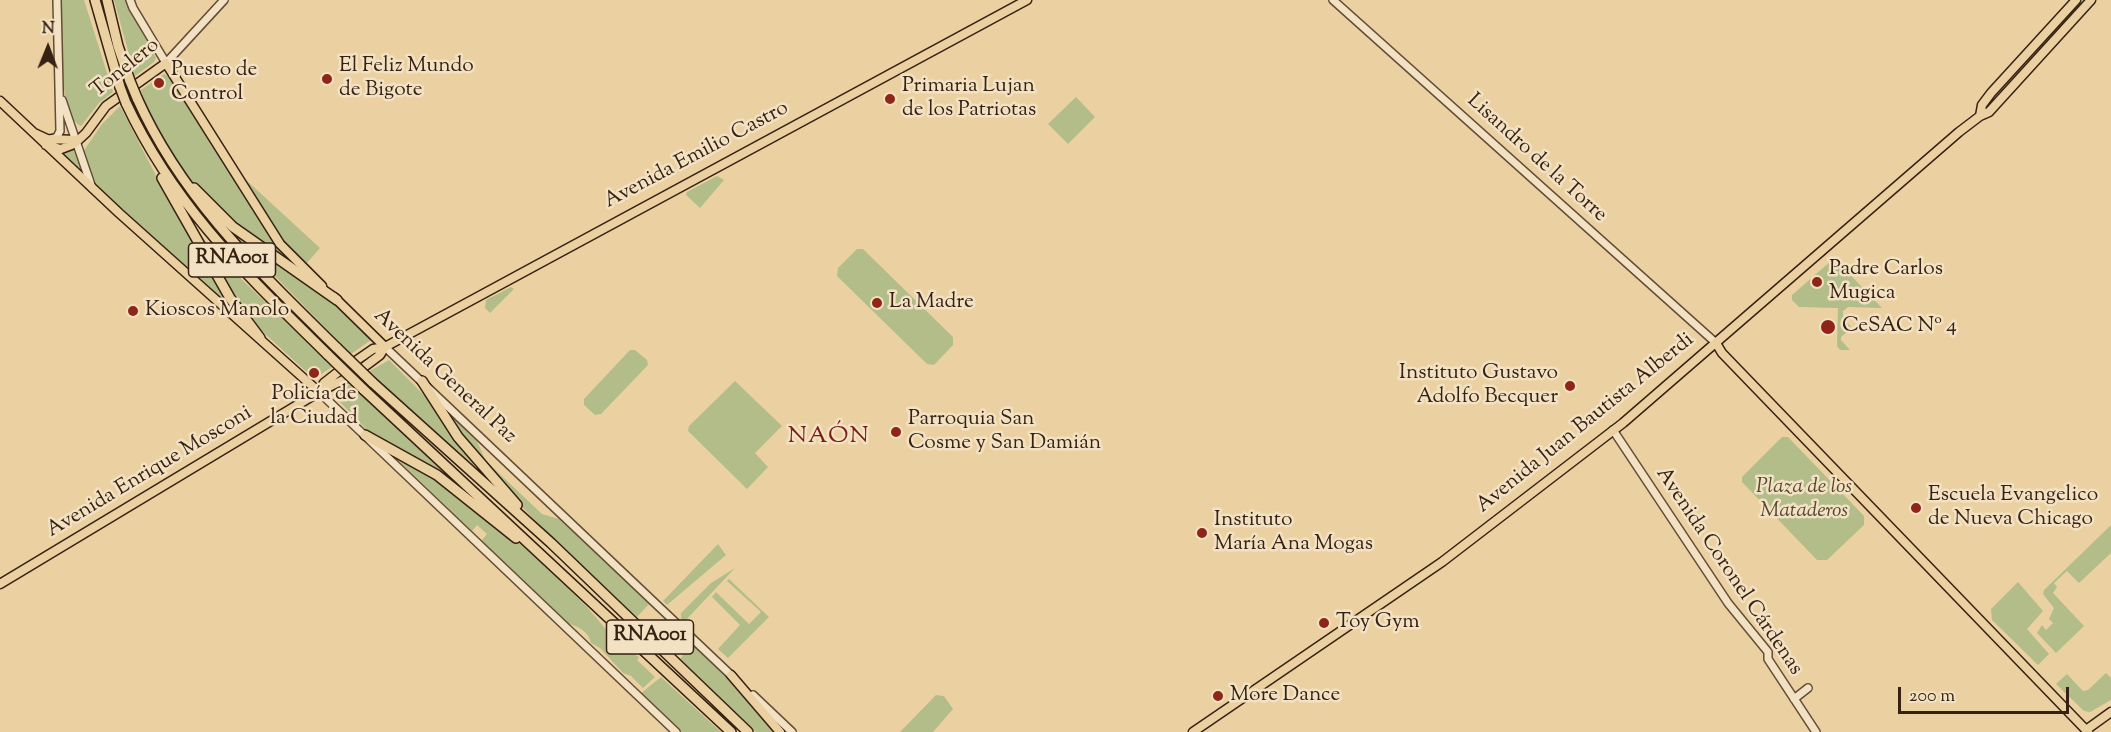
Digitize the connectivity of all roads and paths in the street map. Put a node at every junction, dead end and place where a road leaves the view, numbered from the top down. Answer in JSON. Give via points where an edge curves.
{"nodes":[{"id":1,"x":57,"y":0,"type":"edge"},
{"id":2,"x":90,"y":0,"type":"edge"},
{"id":3,"x":95,"y":0,"type":"edge"},
{"id":4,"x":108,"y":0,"type":"edge"},
{"id":5,"x":130,"y":0,"type":"edge"},
{"id":6,"x":224,"y":0,"type":"edge"},
{"id":7,"x":1027,"y":0,"type":"edge"},
{"id":8,"x":1333,"y":0,"type":"edge"},
{"id":9,"x":2076,"y":0,"type":"edge"},
{"id":10,"x":2091,"y":0,"type":"edge"},
{"id":11,"x":100,"y":27,"type":"junction"},
{"id":12,"x":166,"y":63,"type":"junction"},
{"id":13,"x":60,"y":95,"type":"junction"},
{"id":14,"x":0,"y":101,"type":"edge"},
{"id":15,"x":1980,"y":116,"type":"junction"},
{"id":16,"x":77,"y":140,"type":"junction"},
{"id":17,"x":48,"y":142,"type":"junction"},
{"id":18,"x":151,"y":153,"type":"junction"},
{"id":19,"x":170,"y":162,"type":"junction"},
{"id":20,"x":93,"y":188,"type":"junction"},
{"id":21,"x":337,"y":300,"type":"junction"},
{"id":22,"x":260,"y":338,"type":"junction"},
{"id":23,"x":1716,"y":343,"type":"junction"},
{"id":24,"x":386,"y":347,"type":"junction"},
{"id":25,"x":357,"y":360,"type":"dead end"},
{"id":26,"x":364,"y":367,"type":"dead end"},
{"id":27,"x":338,"y":372,"type":"dead end"},
{"id":28,"x":345,"y":379,"type":"dead end"},
{"id":29,"x":422,"y":381,"type":"junction"},
{"id":30,"x":319,"y":392,"type":"junction"},
{"id":31,"x":1613,"y":430,"type":"junction"},
{"id":32,"x":365,"y":435,"type":"junction"},
{"id":33,"x":551,"y":543,"type":"junction"},
{"id":34,"x":552,"y":564,"type":"junction"},
{"id":35,"x":0,"y":584,"type":"edge"},
{"id":36,"x":731,"y":675,"type":"junction"},
{"id":37,"x":1808,"y":688,"type":"dead end"},
{"id":38,"x":1794,"y":699,"type":"junction"},
{"id":39,"x":2111,"y":712,"type":"edge"},
{"id":40,"x":2086,"y":731,"type":"edge"},
{"id":41,"x":676,"y":732,"type":"edge"},
{"id":42,"x":730,"y":732,"type":"edge"},
{"id":43,"x":748,"y":732,"type":"edge"},
{"id":44,"x":780,"y":732,"type":"edge"},
{"id":45,"x":792,"y":732,"type":"edge"},
{"id":46,"x":1193,"y":732,"type":"edge"},
{"id":47,"x":1816,"y":732,"type":"edge"}],
"edges":[{"from":1,"to":13,"type":"street"},
{"from":2,"to":11,"type":"highway"},
{"from":3,"to":11,"type":"highway","number":"RNA001"},
{"from":4,"to":19,"type":"highway","number":"RNA001","bridge":true,"via":[[130,81]]},
{"from":5,"to":12,"type":"street","name":"Avenida General Paz"},
{"from":6,"to":12,"type":"street","name":"Tonelero"},
{"from":7,"to":24,"type":"main road","name":"Avenida Emilio Castro"},
{"from":8,"to":23,"type":"street","name":"Lisandro de la Torre"},
{"from":9,"to":15,"type":"main road","name":"Avenida Juan Bautista Alberdi","via":[[1982,105]]},
{"from":10,"to":15,"type":"main road","name":"Avenida Juan Bautista Alberdi","via":[[1989,112]]},
{"from":11,"to":18,"type":"highway","number":"RNA001","bridge":true,"via":[[126,103]]},
{"from":12,"to":16,"type":"main road","name":"Tonelero","via":[[106,106]]},
{"from":12,"to":21,"type":"main road","name":"Avenida General Paz","via":[[280,244]]},
{"from":13,"to":16,"type":"street"},
{"from":13,"to":17,"type":"street","via":[[60,131]]},
{"from":14,"to":17,"type":"main road"},
{"from":15,"to":23,"type":"main road","name":"Avenida Juan Bautista Alberdi"},
{"from":16,"to":17,"type":"main road"},
{"from":16,"to":20,"type":"street"},
{"from":17,"to":20,"type":"main road"},
{"from":18,"to":22,"type":"highway","via":[[167,191],[230,298]]},
{"from":18,"to":34,"type":"highway","number":"RNA001","bridge":true,"via":[[208,233],[328,355]]},
{"from":19,"to":21,"type":"highway","via":[[233,227]]},
{"from":19,"to":33,"type":"highway","number":"RNA001","bridge":true,"via":[[218,227],[337,348]]},
{"from":20,"to":22,"type":"main road"},
{"from":21,"to":24,"type":"main road","name":"Avenida General Paz"},
{"from":22,"to":30,"type":"main road"},
{"from":23,"to":31,"type":"main road","name":"Avenida Juan Bautista Alberdi"},
{"from":23,"to":40,"type":"main road"},
{"from":24,"to":25,"type":"main road","name":"Avenida Emilio Castro","via":[[373,349]]},
{"from":24,"to":26,"type":"main road","name":"Avenida Emilio Castro"},
{"from":24,"to":29,"type":"street","name":"Avenida General Paz"},
{"from":27,"to":30,"type":"main road"},
{"from":28,"to":30,"type":"main road"},
{"from":29,"to":33,"type":"highway","via":[[458,437]]},
{"from":29,"to":36,"type":"street","name":"Avenida General Paz"},
{"from":30,"to":32,"type":"street"},
{"from":30,"to":35,"type":"main road","name":"Avenida Enrique Mosconi"},
{"from":31,"to":38,"type":"street","name":"Avenida Coronel Cárdenas","via":[[1728,603],[1768,652],[1768,659]]},
{"from":31,"to":46,"type":"main road","name":"Avenida Juan Bautista Alberdi","via":[[1442,562]]},
{"from":32,"to":34,"type":"highway","via":[[437,475]]},
{"from":32,"to":41,"type":"street"},
{"from":33,"to":43,"type":"highway","number":"RNA001"},
{"from":34,"to":42,"type":"highway","number":"RNA001"},
{"from":36,"to":44,"type":"main road"},
{"from":36,"to":45,"type":"street","name":"Avenida General Paz"},
{"from":37,"to":38,"type":"street"},
{"from":38,"to":47,"type":"street","name":"Avenida Coronel Cárdenas"},
{"from":39,"to":40,"type":"main road"}]}
